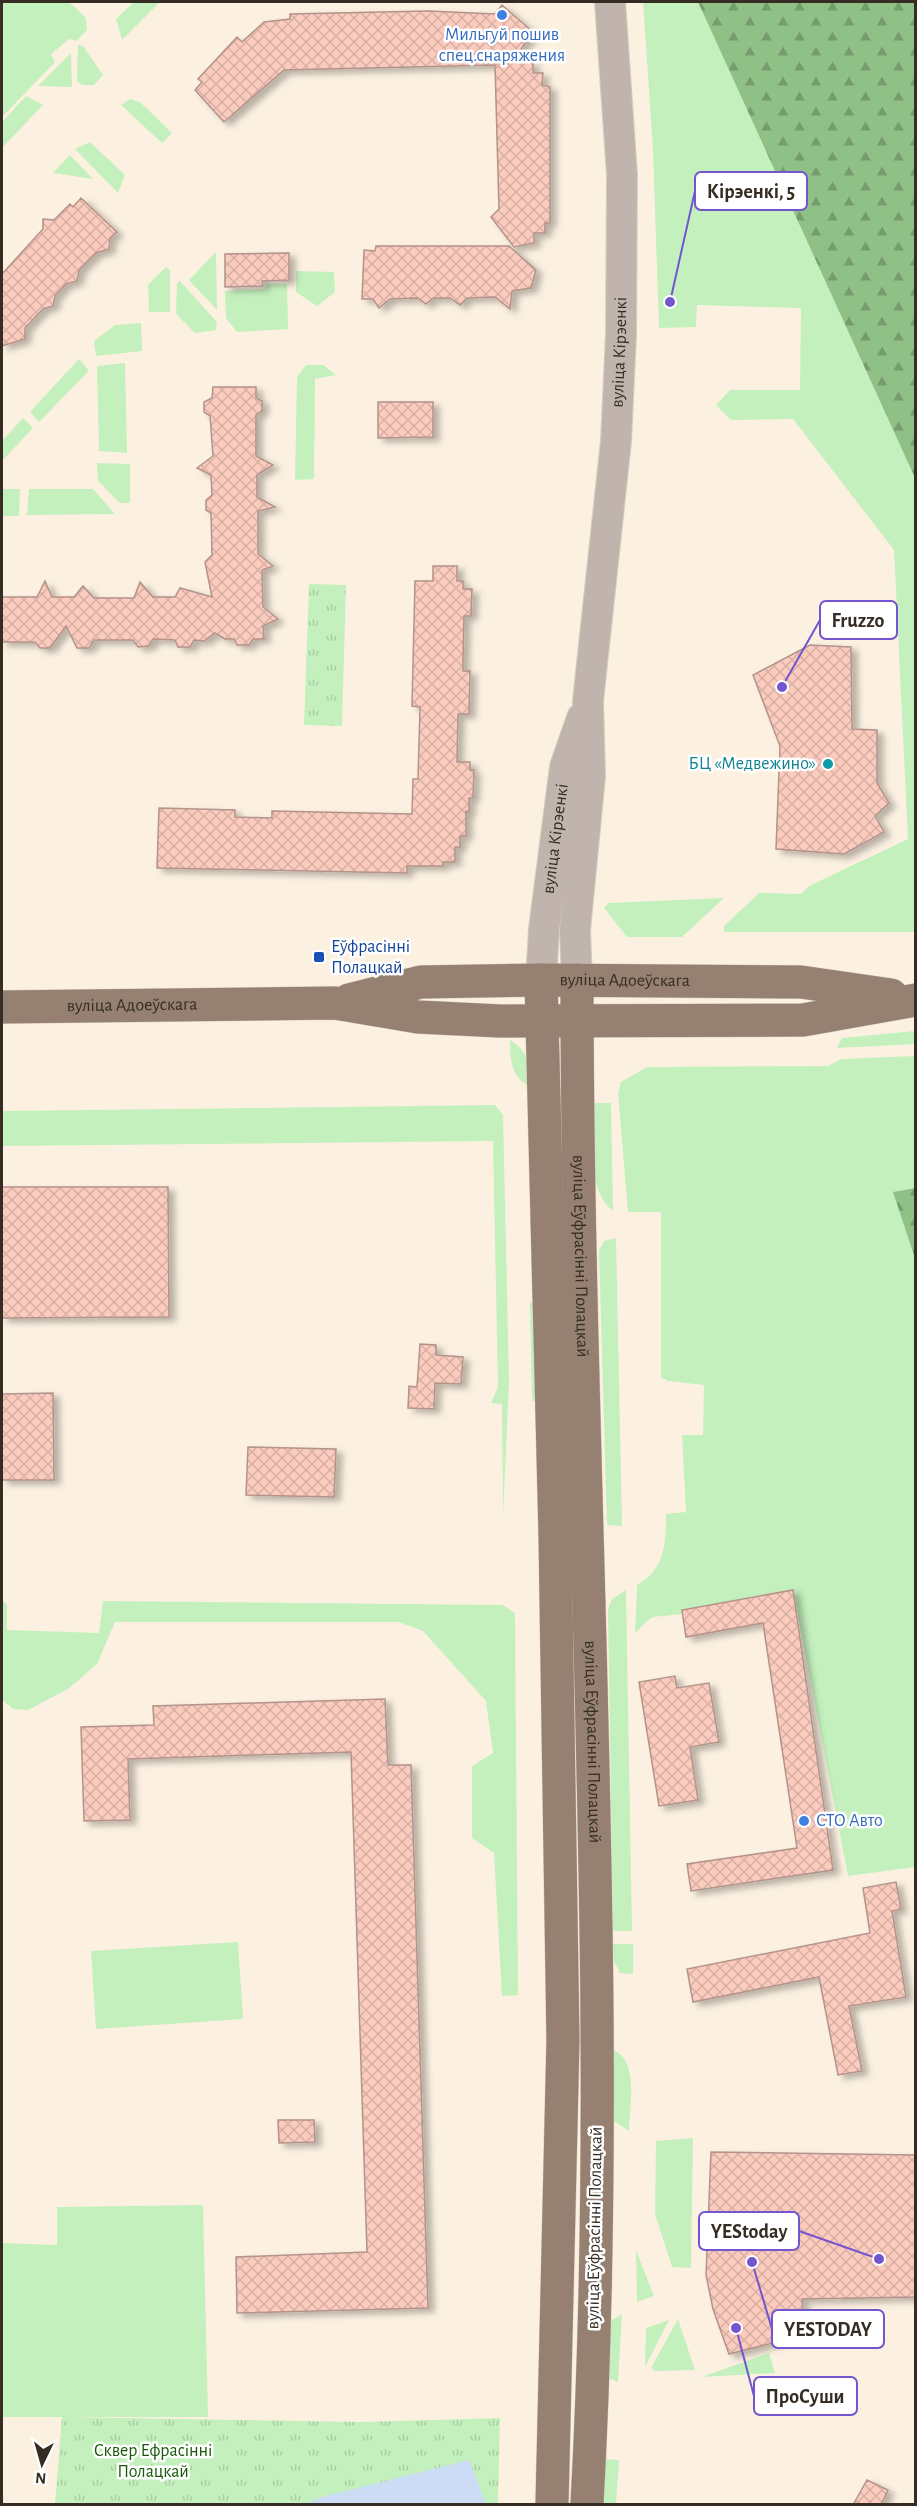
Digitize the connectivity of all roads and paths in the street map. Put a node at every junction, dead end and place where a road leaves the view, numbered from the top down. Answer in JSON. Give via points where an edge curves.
{"nodes":[{"id":1,"x":610,"y":2,"type":"edge"},
{"id":2,"x":588,"y":701,"type":"junction"},
{"id":3,"x":541,"y":980,"type":"junction"},
{"id":4,"x":577,"y":980,"type":"junction"},
{"id":5,"x":915,"y":999,"type":"edge"},
{"id":6,"x":335,"y":1003,"type":"junction"},
{"id":7,"x":2,"y":1007,"type":"edge"},
{"id":8,"x":577,"y":1020,"type":"junction"},
{"id":9,"x":542,"y":1021,"type":"junction"},
{"id":10,"x":552,"y":2505,"type":"edge"},
{"id":11,"x":587,"y":2505,"type":"edge"}],
"edges":[{"from":1,"to":2,"type":"street","name":"вуліца Кірэенкі","via":[[622,175],[621,334],[616,441]]},
{"from":2,"to":3,"type":"street","name":"вуліца Кірэенкі","via":[[565,767]]},
{"from":2,"to":4,"type":"street","name":"вуліца Кірэенкі","via":[[590,776],[575,930]]},
{"from":3,"to":4,"type":"main road","name":"вуліца Адоеўскага"},
{"from":3,"to":6,"type":"main road","name":"вуліца Адоеўскага","via":[[421,982]]},
{"from":3,"to":9,"type":"main road","name":"вуліца Еўфрасінні Полацкай"},
{"from":4,"to":5,"type":"main road","name":"вуліца Адоеўскага","via":[[801,982]]},
{"from":4,"to":8,"type":"main road","name":"вуліца Еўфрасінні Полацкай"},
{"from":5,"to":8,"type":"main road","name":"вуліца Адоеўскага","via":[[802,1020]]},
{"from":6,"to":7,"type":"main road","name":"вуліца Адоеўскага"},
{"from":6,"to":9,"type":"main road","name":"вуліца Адоеўскага","via":[[418,1017]]},
{"from":8,"to":9,"type":"main road","name":"вуліца Адоеўскага"},
{"from":8,"to":11,"type":"main road","name":"вуліца Еўфрасінні Полацкай","via":[[598,1989],[593,2385]]},
{"from":9,"to":10,"type":"main road","name":"вуліца Еўфрасінні Полацкай","via":[[563,2040]]}]}
